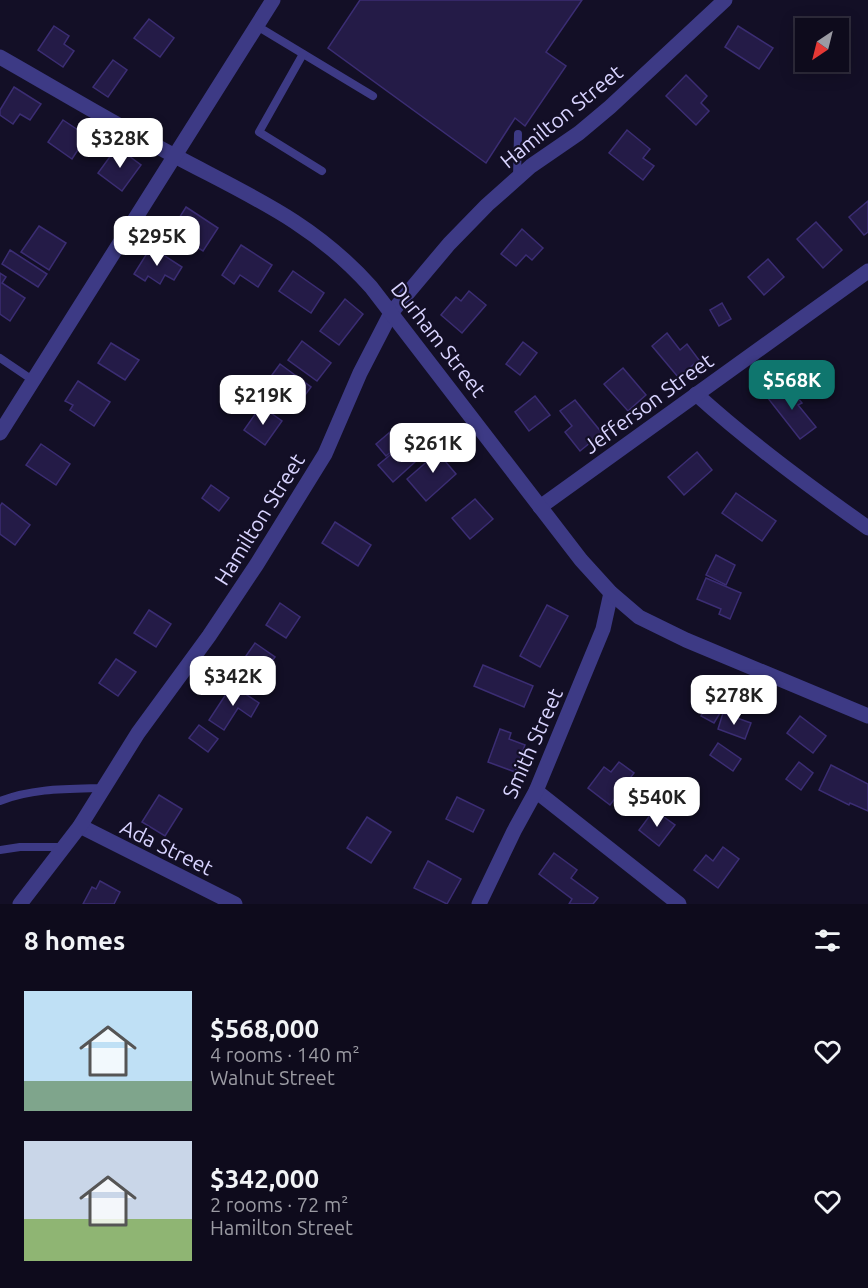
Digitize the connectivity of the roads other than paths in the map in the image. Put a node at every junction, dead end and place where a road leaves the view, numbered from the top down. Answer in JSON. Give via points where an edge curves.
{"nodes":[{"id":1,"x":273,"y":0,"type":"edge"},
{"id":2,"x":725,"y":0,"type":"edge"},
{"id":3,"x":256,"y":26,"type":"junction"},
{"id":4,"x":303,"y":54,"type":"junction"},
{"id":5,"x":0,"y":57,"type":"edge"},
{"id":6,"x":373,"y":96,"type":"dead end"},
{"id":7,"x":518,"y":134,"type":"dead end"},
{"id":8,"x":175,"y":156,"type":"junction"},
{"id":9,"x":322,"y":171,"type":"dead end"},
{"id":10,"x":517,"y":179,"type":"junction"},
{"id":11,"x":868,"y":271,"type":"edge"},
{"id":12,"x":391,"y":313,"type":"junction"},
{"id":13,"x":0,"y":358,"type":"edge"},
{"id":14,"x":34,"y":381,"type":"junction"},
{"id":15,"x":696,"y":394,"type":"junction"},
{"id":16,"x":0,"y":433,"type":"edge"},
{"id":17,"x":540,"y":507,"type":"junction"},
{"id":18,"x":868,"y":528,"type":"edge"},
{"id":19,"x":611,"y":594,"type":"junction"},
{"id":20,"x":868,"y":716,"type":"edge"},
{"id":21,"x":104,"y":788,"type":"junction"},
{"id":22,"x":536,"y":791,"type":"junction"},
{"id":23,"x":0,"y":801,"type":"edge"},
{"id":24,"x":80,"y":826,"type":"junction"},
{"id":25,"x":64,"y":847,"type":"junction"},
{"id":26,"x":0,"y":850,"type":"edge"},
{"id":27,"x":20,"y":904,"type":"edge"},
{"id":28,"x":235,"y":904,"type":"edge"},
{"id":29,"x":479,"y":904,"type":"edge"},
{"id":30,"x":679,"y":904,"type":"edge"}],
"edges":[{"from":1,"to":3,"type":"street"},
{"from":2,"to":10,"type":"street","name":"Hamilton Street","via":[[595,120]]},
{"from":3,"to":4,"type":"lane"},
{"from":3,"to":8,"type":"street"},
{"from":4,"to":6,"type":"lane"},
{"from":4,"to":9,"type":"lane","via":[[259,132]]},
{"from":5,"to":8,"type":"street","name":"Durham Street"},
{"from":7,"to":10,"type":"lane"},
{"from":8,"to":12,"type":"street","name":"Durham Street","via":[[290,217],[351,264]]},
{"from":8,"to":14,"type":"street"},
{"from":10,"to":12,"type":"street","name":"Hamilton Street","via":[[449,244]]},
{"from":11,"to":15,"type":"street","name":"Jefferson Street"},
{"from":12,"to":17,"type":"street","name":"Durham Street"},
{"from":12,"to":21,"type":"street","name":"Hamilton Street","via":[[325,454],[257,564]]},
{"from":13,"to":14,"type":"lane"},
{"from":14,"to":16,"type":"street"},
{"from":15,"to":17,"type":"street","name":"Jefferson Street"},
{"from":15,"to":18,"type":"street","via":[[723,419]]},
{"from":17,"to":19,"type":"street","name":"Durham Street"},
{"from":19,"to":20,"type":"street","name":"Durham Street","via":[[664,631]]},
{"from":19,"to":22,"type":"street","name":"Smith Street","via":[[603,629]]},
{"from":21,"to":23,"type":"lane","via":[[28,792]]},
{"from":21,"to":24,"type":"street","name":"Hamilton Street"},
{"from":22,"to":29,"type":"street","name":"Smith Street"},
{"from":22,"to":30,"type":"street"},
{"from":24,"to":25,"type":"street","name":"Hamilton Street"},
{"from":24,"to":28,"type":"street","name":"Ada Street"},
{"from":25,"to":26,"type":"lane"},
{"from":25,"to":27,"type":"street","name":"Hamilton Street"}]}
